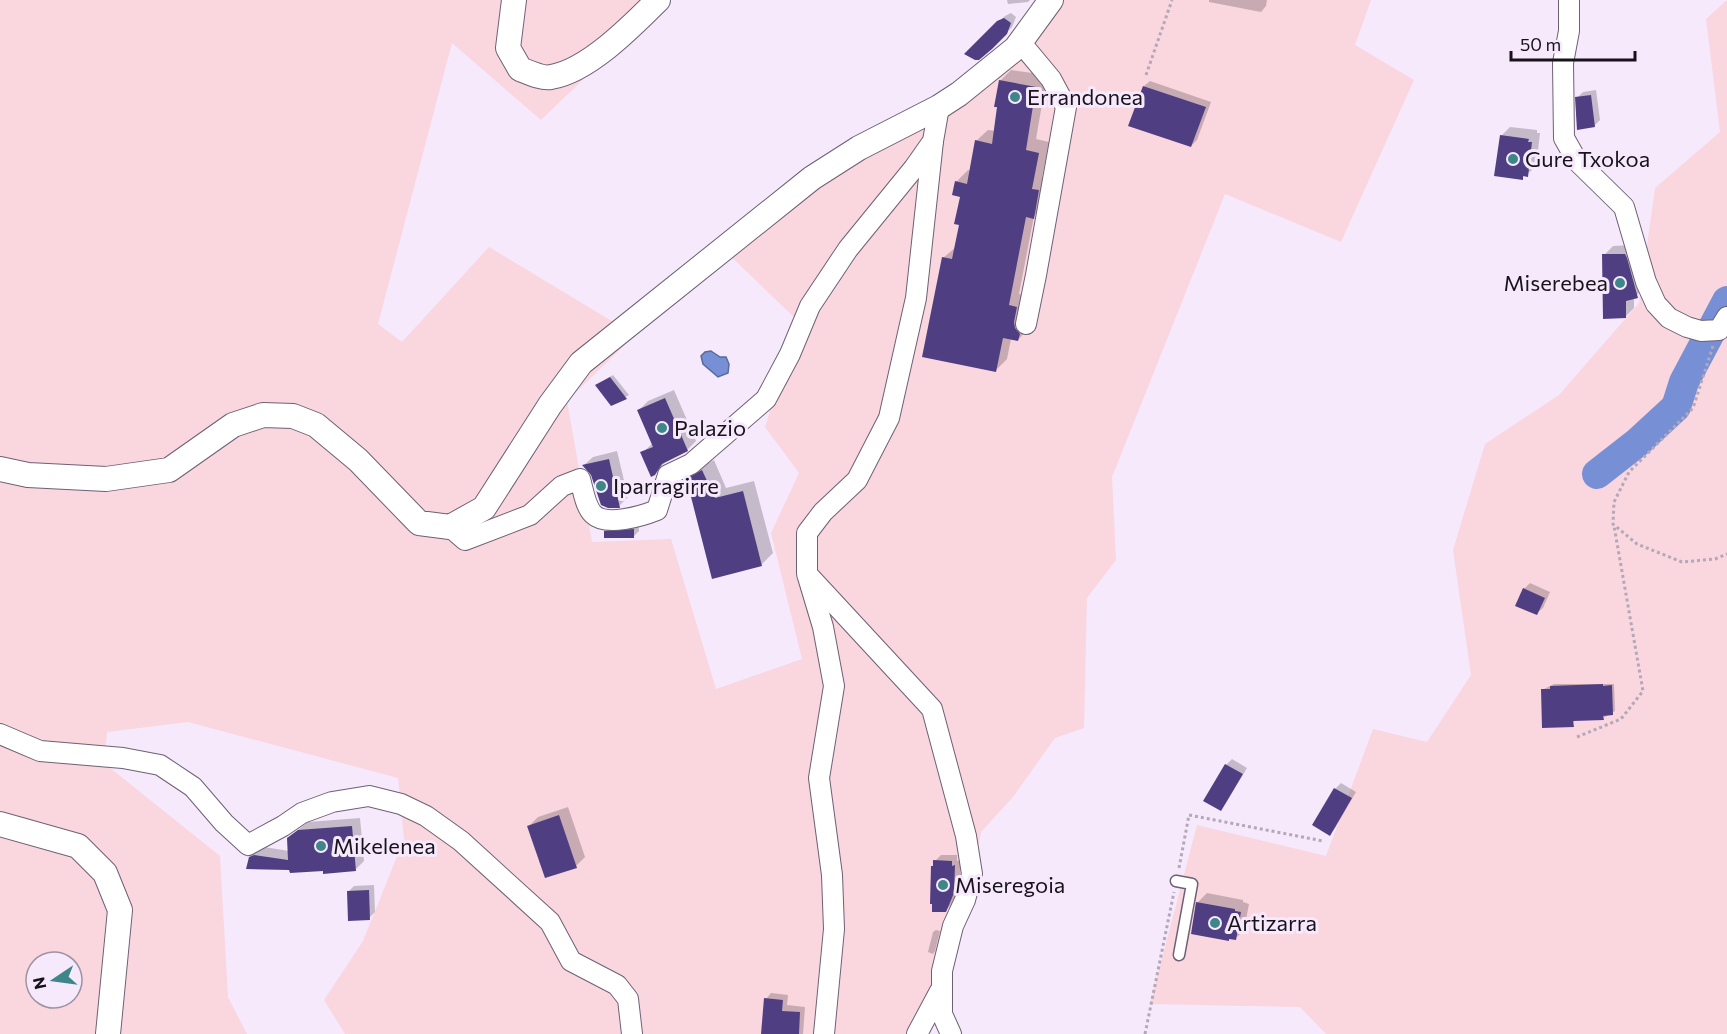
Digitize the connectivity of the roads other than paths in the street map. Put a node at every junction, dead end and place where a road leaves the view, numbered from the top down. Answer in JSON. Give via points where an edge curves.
{"nodes":[{"id":1,"x":514,"y":0,"type":"edge"},
{"id":2,"x":658,"y":0,"type":"edge"},
{"id":3,"x":1051,"y":0,"type":"edge"},
{"id":4,"x":1569,"y":0,"type":"edge"},
{"id":5,"x":1021,"y":43,"type":"junction"},
{"id":6,"x":939,"y":107,"type":"junction"},
{"id":7,"x":933,"y":141,"type":"junction"},
{"id":8,"x":1026,"y":324,"type":"dead end"},
{"id":9,"x":1723,"y":324,"type":"edge"},
{"id":10,"x":0,"y":469,"type":"edge"},
{"id":11,"x":450,"y":527,"type":"junction"},
{"id":12,"x":807,"y":574,"type":"junction"},
{"id":13,"x":0,"y":734,"type":"edge"},
{"id":14,"x":0,"y":824,"type":"edge"},
{"id":15,"x":1176,"y":881,"type":"dead end"},
{"id":16,"x":1179,"y":955,"type":"dead end"},
{"id":17,"x":942,"y":987,"type":"junction"},
{"id":18,"x":108,"y":1034,"type":"edge"},
{"id":19,"x":632,"y":1034,"type":"edge"},
{"id":20,"x":824,"y":1034,"type":"edge"},
{"id":21,"x":918,"y":1034,"type":"edge"},
{"id":22,"x":951,"y":1034,"type":"edge"}],
"edges":[{"from":1,"to":2,"type":"street","via":[[508,48],[520,69],[548,78],[580,68]]},
{"from":3,"to":5,"type":"street"},
{"from":4,"to":9,"type":"street","via":[[1563,63],[1564,138],[1577,161],[1624,207],[1656,304],[1687,327],[1701,331]]},
{"from":5,"to":6,"type":"street"},
{"from":5,"to":8,"type":"street","via":[[1051,79],[1066,107]]},
{"from":6,"to":7,"type":"street"},
{"from":6,"to":11,"type":"street","via":[[859,148],[812,178],[581,363],[484,508]]},
{"from":7,"to":11,"type":"street","via":[[848,249],[810,306],[766,399],[691,464],[668,475],[657,510],[643,516],[601,519],[589,508],[580,479],[562,486],[530,515],[465,540]]},
{"from":7,"to":12,"type":"street","via":[[916,298],[889,418],[857,480],[807,533]]},
{"from":10,"to":11,"type":"street","via":[[28,475],[106,479],[169,470],[233,425],[263,415],[293,416],[315,425],[358,460],[419,523]]},
{"from":12,"to":17,"type":"street","via":[[932,709],[972,873],[953,926]]},
{"from":12,"to":20,"type":"street","via":[[823,627],[834,686],[819,778],[832,875],[834,929]]},
{"from":13,"to":19,"type":"street","via":[[40,751],[160,765],[193,788],[248,845],[302,813],[332,802],[369,796],[401,804],[461,841],[549,922],[571,961],[617,985],[628,999]]},
{"from":14,"to":18,"type":"street","via":[[78,846],[105,873],[120,909]]},
{"from":15,"to":16,"type":"lane","via":[[1192,884]]},
{"from":17,"to":21,"type":"street"},
{"from":17,"to":22,"type":"street","via":[[942,1014]]}]}
